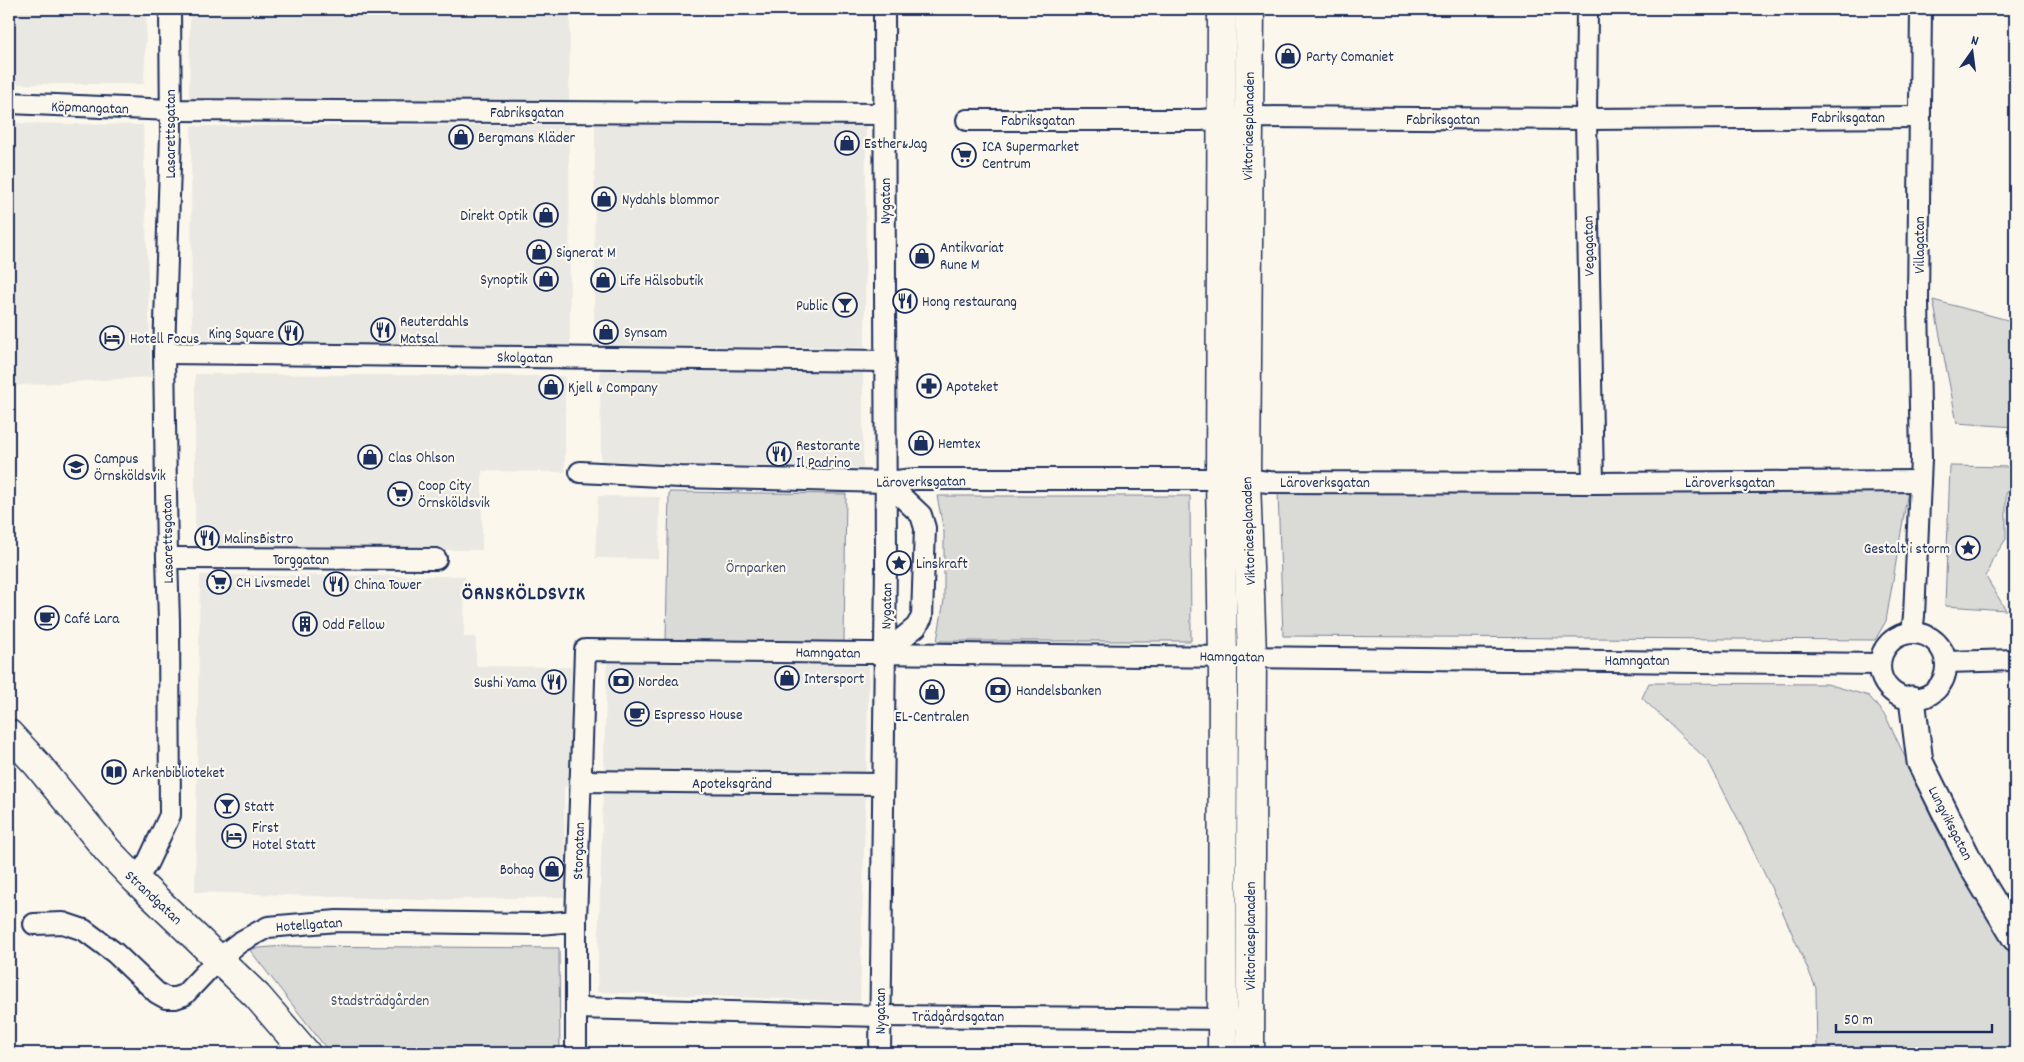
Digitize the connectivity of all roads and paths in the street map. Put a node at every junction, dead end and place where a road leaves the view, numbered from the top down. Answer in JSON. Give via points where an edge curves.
{"nodes":[{"id":1,"x":170,"y":9,"type":"edge"},
{"id":2,"x":884,"y":9,"type":"edge"},
{"id":3,"x":1222,"y":9,"type":"edge"},
{"id":4,"x":1250,"y":9,"type":"edge"},
{"id":5,"x":1587,"y":9,"type":"edge"},
{"id":6,"x":1921,"y":9,"type":"edge"},
{"id":7,"x":9,"y":104,"type":"edge"},
{"id":8,"x":171,"y":110,"type":"junction"},
{"id":9,"x":884,"y":114,"type":"junction"},
{"id":10,"x":1920,"y":117,"type":"junction"},
{"id":11,"x":1235,"y":118,"type":"junction"},
{"id":12,"x":1586,"y":119,"type":"junction"},
{"id":13,"x":967,"y":120,"type":"dead end"},
{"id":14,"x":164,"y":353,"type":"junction"},
{"id":15,"x":886,"y":361,"type":"junction"},
{"id":16,"x":580,"y":472,"type":"dead end"},
{"id":17,"x":1233,"y":479,"type":"junction"},
{"id":18,"x":1920,"y":481,"type":"junction"},
{"id":19,"x":886,"y":482,"type":"junction"},
{"id":20,"x":1593,"y":483,"type":"junction"},
{"id":21,"x":166,"y":558,"type":"junction"},
{"id":22,"x":436,"y":559,"type":"dead end"},
{"id":23,"x":1912,"y":632,"type":"junction"},
{"id":24,"x":585,"y":650,"type":"joint"},
{"id":25,"x":885,"y":652,"type":"junction"},
{"id":26,"x":1252,"y":656,"type":"junction"},
{"id":27,"x":1223,"y":657,"type":"junction"},
{"id":28,"x":2015,"y":660,"type":"edge"},
{"id":29,"x":1947,"y":662,"type":"junction"},
{"id":30,"x":1880,"y":664,"type":"junction"},
{"id":31,"x":1912,"y":700,"type":"junction"},
{"id":32,"x":9,"y":734,"type":"edge"},
{"id":33,"x":580,"y":781,"type":"junction"},
{"id":34,"x":883,"y":784,"type":"junction"},
{"id":35,"x":136,"y":880,"type":"junction"},
{"id":36,"x":576,"y":921,"type":"junction"},
{"id":37,"x":34,"y":924,"type":"dead end"},
{"id":38,"x":2015,"y":938,"type":"edge"},
{"id":39,"x":219,"y":958,"type":"junction"},
{"id":40,"x":576,"y":1008,"type":"junction"},
{"id":41,"x":880,"y":1016,"type":"junction"},
{"id":42,"x":1222,"y":1019,"type":"junction"},
{"id":43,"x":1250,"y":1019,"type":"junction"},
{"id":44,"x":306,"y":1053,"type":"edge"},
{"id":45,"x":576,"y":1053,"type":"edge"},
{"id":46,"x":880,"y":1053,"type":"edge"},
{"id":47,"x":1222,"y":1053,"type":"edge"},
{"id":48,"x":1250,"y":1053,"type":"edge"}],
"edges":[{"from":1,"to":8,"type":"street","name":"Lasarettsgatan"},
{"from":2,"to":9,"type":"street","name":"Nygatan"},
{"from":3,"to":11,"type":"main road","name":"Viktoriaesplanaden"},
{"from":4,"to":11,"type":"main road","name":"Viktoriaesplanaden"},
{"from":5,"to":12,"type":"street","name":"Vegagatan"},
{"from":6,"to":10,"type":"street","name":"Villagatan"},
{"from":7,"to":8,"type":"street","name":"Köpmangatan"},
{"from":8,"to":9,"type":"street","name":"Fabriksgatan"},
{"from":8,"to":14,"type":"street","name":"Lasarettsgatan"},
{"from":9,"to":15,"type":"street","name":"Nygatan"},
{"from":10,"to":12,"type":"street","name":"Fabriksgatan"},
{"from":10,"to":18,"type":"street","name":"Villagatan"},
{"from":11,"to":12,"type":"street","name":"Fabriksgatan"},
{"from":11,"to":13,"type":"street","name":"Fabriksgatan"},
{"from":11,"to":17,"type":"main road","name":"Viktoriaesplanaden"},
{"from":12,"to":20,"type":"street","name":"Vegagatan"},
{"from":14,"to":15,"type":"street","name":"Skolgatan"},
{"from":14,"to":21,"type":"street","name":"Lasarettsgatan"},
{"from":15,"to":19,"type":"street","name":"Nygatan"},
{"from":16,"to":19,"type":"street","name":"Läroverksgatan"},
{"from":17,"to":19,"type":"street","name":"Läroverksgatan","via":[[915,479]]},
{"from":17,"to":20,"type":"street","name":"Läroverksgatan","via":[[1268,482]]},
{"from":17,"to":26,"type":"main road","name":"Viktoriaesplanaden"},
{"from":17,"to":27,"type":"main road","name":"Viktoriaesplanaden"},
{"from":18,"to":20,"type":"street","name":"Läroverksgatan"},
{"from":18,"to":23,"type":"street"},
{"from":19,"to":25,"type":"street","name":"Nygatan"},
{"from":19,"to":25,"type":"street","via":[[921,515],[926,528],[922,618],[916,627]]},
{"from":21,"to":22,"type":"street","name":"Torggatan"},
{"from":21,"to":35,"type":"street","name":"Lasarettsgatan","via":[[170,816]]},
{"from":23,"to":29,"type":"street","via":[[1931,637]]},
{"from":23,"to":30,"type":"street","via":[[1902,634],[1886,646]]},
{"from":24,"to":25,"type":"street","name":"Hamngatan"},
{"from":24,"to":33,"type":"street","name":"Storgatan"},
{"from":25,"to":27,"type":"street","name":"Hamngatan"},
{"from":25,"to":34,"type":"street","name":"Nygatan"},
{"from":26,"to":27,"type":"street","name":"Hamngatan"},
{"from":26,"to":30,"type":"street","name":"Hamngatan"},
{"from":26,"to":43,"type":"main road","name":"Viktoriaesplanaden"},
{"from":27,"to":42,"type":"main road","name":"Viktoriaesplanaden"},
{"from":28,"to":29,"type":"street"},
{"from":29,"to":31,"type":"street","via":[[1946,674],[1938,688],[1924,698]]},
{"from":30,"to":31,"type":"street","via":[[1885,684],[1892,692]]},
{"from":31,"to":38,"type":"street","name":"Lungviksgatan","via":[[1920,762],[1973,868]]},
{"from":32,"to":35,"type":"main road","name":"Strandgatan"},
{"from":33,"to":34,"type":"street","name":"Apoteksgränd"},
{"from":33,"to":36,"type":"street","name":"Storgatan"},
{"from":34,"to":41,"type":"street","name":"Nygatan"},
{"from":35,"to":39,"type":"main road","name":"Strandgatan"},
{"from":36,"to":39,"type":"street","name":"Hotellgatan","via":[[539,924],[337,921],[268,927]]},
{"from":36,"to":40,"type":"street","name":"Storgatan"},
{"from":37,"to":39,"type":"street","name":"Hotellgatan","via":[[63,923],[84,930],[115,953],[156,993],[166,998],[184,994]]},
{"from":39,"to":44,"type":"main road","name":"Strandgatan"},
{"from":40,"to":41,"type":"street","name":"Trädgårdsgatan"},
{"from":40,"to":45,"type":"street","name":"Storgatan"},
{"from":41,"to":42,"type":"street","name":"Trädgårdsgatan"},
{"from":41,"to":46,"type":"street","name":"Nygatan"},
{"from":42,"to":43,"type":"street","name":"Trädgårdsgatan"},
{"from":42,"to":47,"type":"main road","name":"Viktoriaesplanaden"},
{"from":43,"to":48,"type":"main road","name":"Viktoriaesplanaden"}]}
